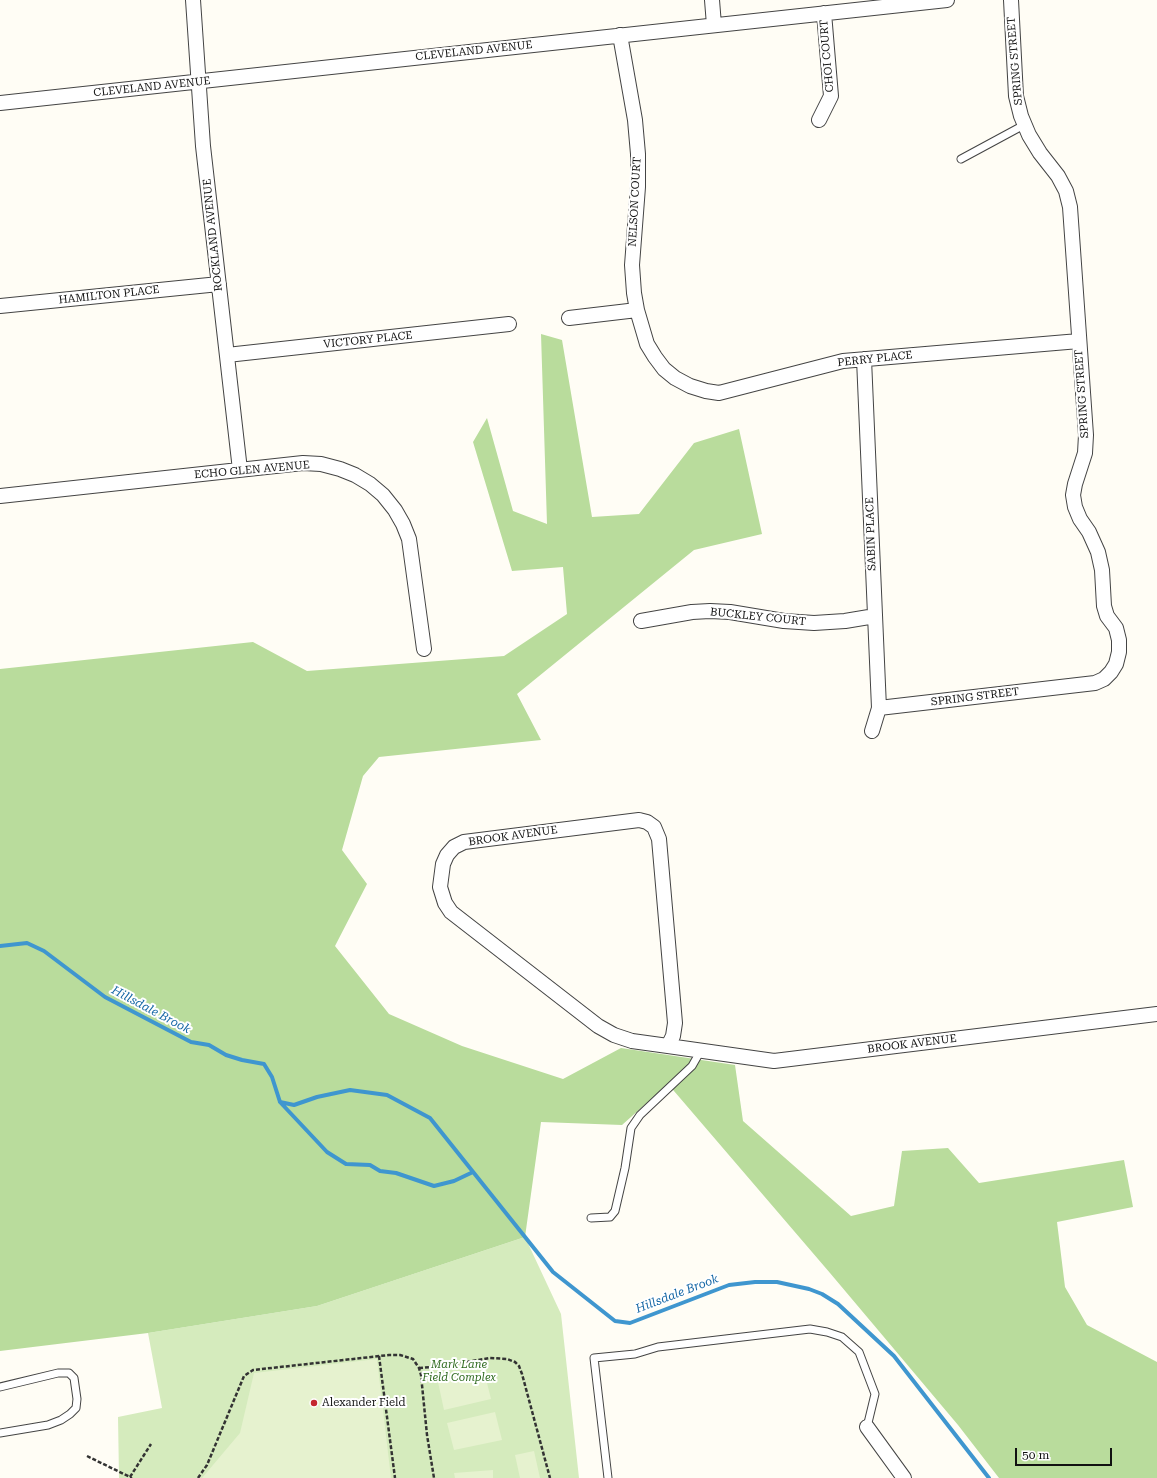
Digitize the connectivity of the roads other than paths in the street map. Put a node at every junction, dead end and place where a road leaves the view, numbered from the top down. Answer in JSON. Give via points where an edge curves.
{"nodes":[{"id":1,"x":193,"y":0,"type":"edge"},
{"id":2,"x":712,"y":0,"type":"edge"},
{"id":3,"x":947,"y":0,"type":"edge"},
{"id":4,"x":1011,"y":0,"type":"edge"},
{"id":5,"x":824,"y":13,"type":"junction"},
{"id":6,"x":714,"y":25,"type":"junction"},
{"id":7,"x":620,"y":35,"type":"junction"},
{"id":8,"x":199,"y":83,"type":"junction"},
{"id":9,"x":0,"y":103,"type":"edge"},
{"id":10,"x":819,"y":120,"type":"dead end"},
{"id":11,"x":1024,"y":125,"type":"junction"},
{"id":12,"x":961,"y":159,"type":"dead end"},
{"id":13,"x":219,"y":284,"type":"junction"},
{"id":14,"x":0,"y":306,"type":"edge"},
{"id":15,"x":637,"y":310,"type":"junction"},
{"id":16,"x":569,"y":318,"type":"dead end"},
{"id":17,"x":509,"y":324,"type":"dead end"},
{"id":18,"x":1079,"y":341,"type":"junction"},
{"id":19,"x":648,"y":344,"type":"joint"},
{"id":20,"x":227,"y":355,"type":"junction"},
{"id":21,"x":864,"y":359,"type":"junction"},
{"id":22,"x":240,"y":470,"type":"junction"},
{"id":23,"x":0,"y":496,"type":"edge"},
{"id":24,"x":875,"y":616,"type":"junction"},
{"id":25,"x":641,"y":621,"type":"dead end"},
{"id":26,"x":424,"y":649,"type":"dead end"},
{"id":27,"x":879,"y":708,"type":"junction"},
{"id":28,"x":872,"y":731,"type":"dead end"},
{"id":29,"x":1157,"y":1014,"type":"edge"},
{"id":30,"x":668,"y":1046,"type":"junction"},
{"id":31,"x":700,"y":1052,"type":"junction"},
{"id":32,"x":591,"y":1218,"type":"dead end"},
{"id":33,"x":0,"y":1387,"type":"edge"},
{"id":34,"x":867,"y":1427,"type":"joint"},
{"id":35,"x":0,"y":1433,"type":"edge"},
{"id":36,"x":608,"y":1478,"type":"edge"},
{"id":37,"x":904,"y":1478,"type":"edge"}],
"edges":[{"from":1,"to":8,"type":"street","name":"ROCKLAND AVENUE"},
{"from":2,"to":6,"type":"street"},
{"from":3,"to":5,"type":"street","name":"CLEVELAND AVENUE"},
{"from":4,"to":11,"type":"street","name":"SPRING STREET","via":[[1016,96]]},
{"from":5,"to":6,"type":"street","name":"CLEVELAND AVENUE"},
{"from":5,"to":10,"type":"street","name":"CHOI COURT","via":[[831,96]]},
{"from":6,"to":7,"type":"street","name":"CLEVELAND AVENUE"},
{"from":7,"to":8,"type":"street","name":"CLEVELAND AVENUE"},
{"from":7,"to":15,"type":"street","name":"NELSON COURT","via":[[635,120],[638,154],[632,265]]},
{"from":8,"to":9,"type":"street","name":"CLEVELAND AVENUE"},
{"from":8,"to":13,"type":"street","name":"ROCKLAND AVENUE","via":[[203,146]]},
{"from":11,"to":12,"type":"lane"},
{"from":11,"to":18,"type":"street","name":"SPRING STREET","via":[[1066,191],[1070,207]]},
{"from":13,"to":14,"type":"street","name":"HAMILTON PLACE"},
{"from":13,"to":20,"type":"street","name":"ROCKLAND AVENUE"},
{"from":15,"to":16,"type":"street"},
{"from":15,"to":19,"type":"street","name":"NELSON COURT"},
{"from":17,"to":20,"type":"street","name":"VICTORY PLACE"},
{"from":18,"to":21,"type":"street","name":"PERRY PLACE"},
{"from":18,"to":27,"type":"street","name":"SPRING STREET","via":[[1086,435],[1085,453],[1073,495],[1080,519],[1098,552],[1104,606],[1107,616],[1116,628],[1119,640],[1116,664],[1104,679],[1095,683]]},
{"from":19,"to":21,"type":"street","name":"PERRY PLACE","via":[[664,369],[675,378],[690,386],[720,393],[843,361]]},
{"from":20,"to":22,"type":"street","name":"ROCKLAND AVENUE"},
{"from":21,"to":24,"type":"street","name":"SABIN PLACE"},
{"from":22,"to":23,"type":"street","name":"ECHO GLEN AVENUE"},
{"from":22,"to":26,"type":"street","name":"ECHO GLEN AVENUE","via":[[303,463],[321,464],[355,475],[383,495],[403,524],[409,539]]},
{"from":24,"to":25,"type":"street","name":"BUCKLEY COURT","via":[[845,621],[814,622],[784,621],[710,611]]},
{"from":24,"to":27,"type":"street","name":"SABIN PLACE"},
{"from":27,"to":28,"type":"street"},
{"from":29,"to":31,"type":"street","name":"BROOK AVENUE","via":[[774,1061]]},
{"from":30,"to":30,"type":"street","name":"BROOK AVENUE","via":[[632,1041],[598,1026],[451,912],[440,887],[443,864],[454,847],[471,840],[639,820],[654,827],[659,839],[675,1023]]},
{"from":30,"to":31,"type":"street","name":"BROOK AVENUE"},
{"from":31,"to":32,"type":"lane","via":[[692,1066],[640,1115],[631,1128],[615,1211],[610,1217]]},
{"from":33,"to":35,"type":"lane","via":[[58,1373],[69,1373],[74,1378],[77,1399],[76,1408],[61,1420],[48,1425]]},
{"from":34,"to":36,"type":"lane","via":[[875,1394],[859,1352],[842,1337],[827,1332],[810,1329],[658,1347],[635,1354],[594,1358]]},
{"from":34,"to":37,"type":"street"}]}
